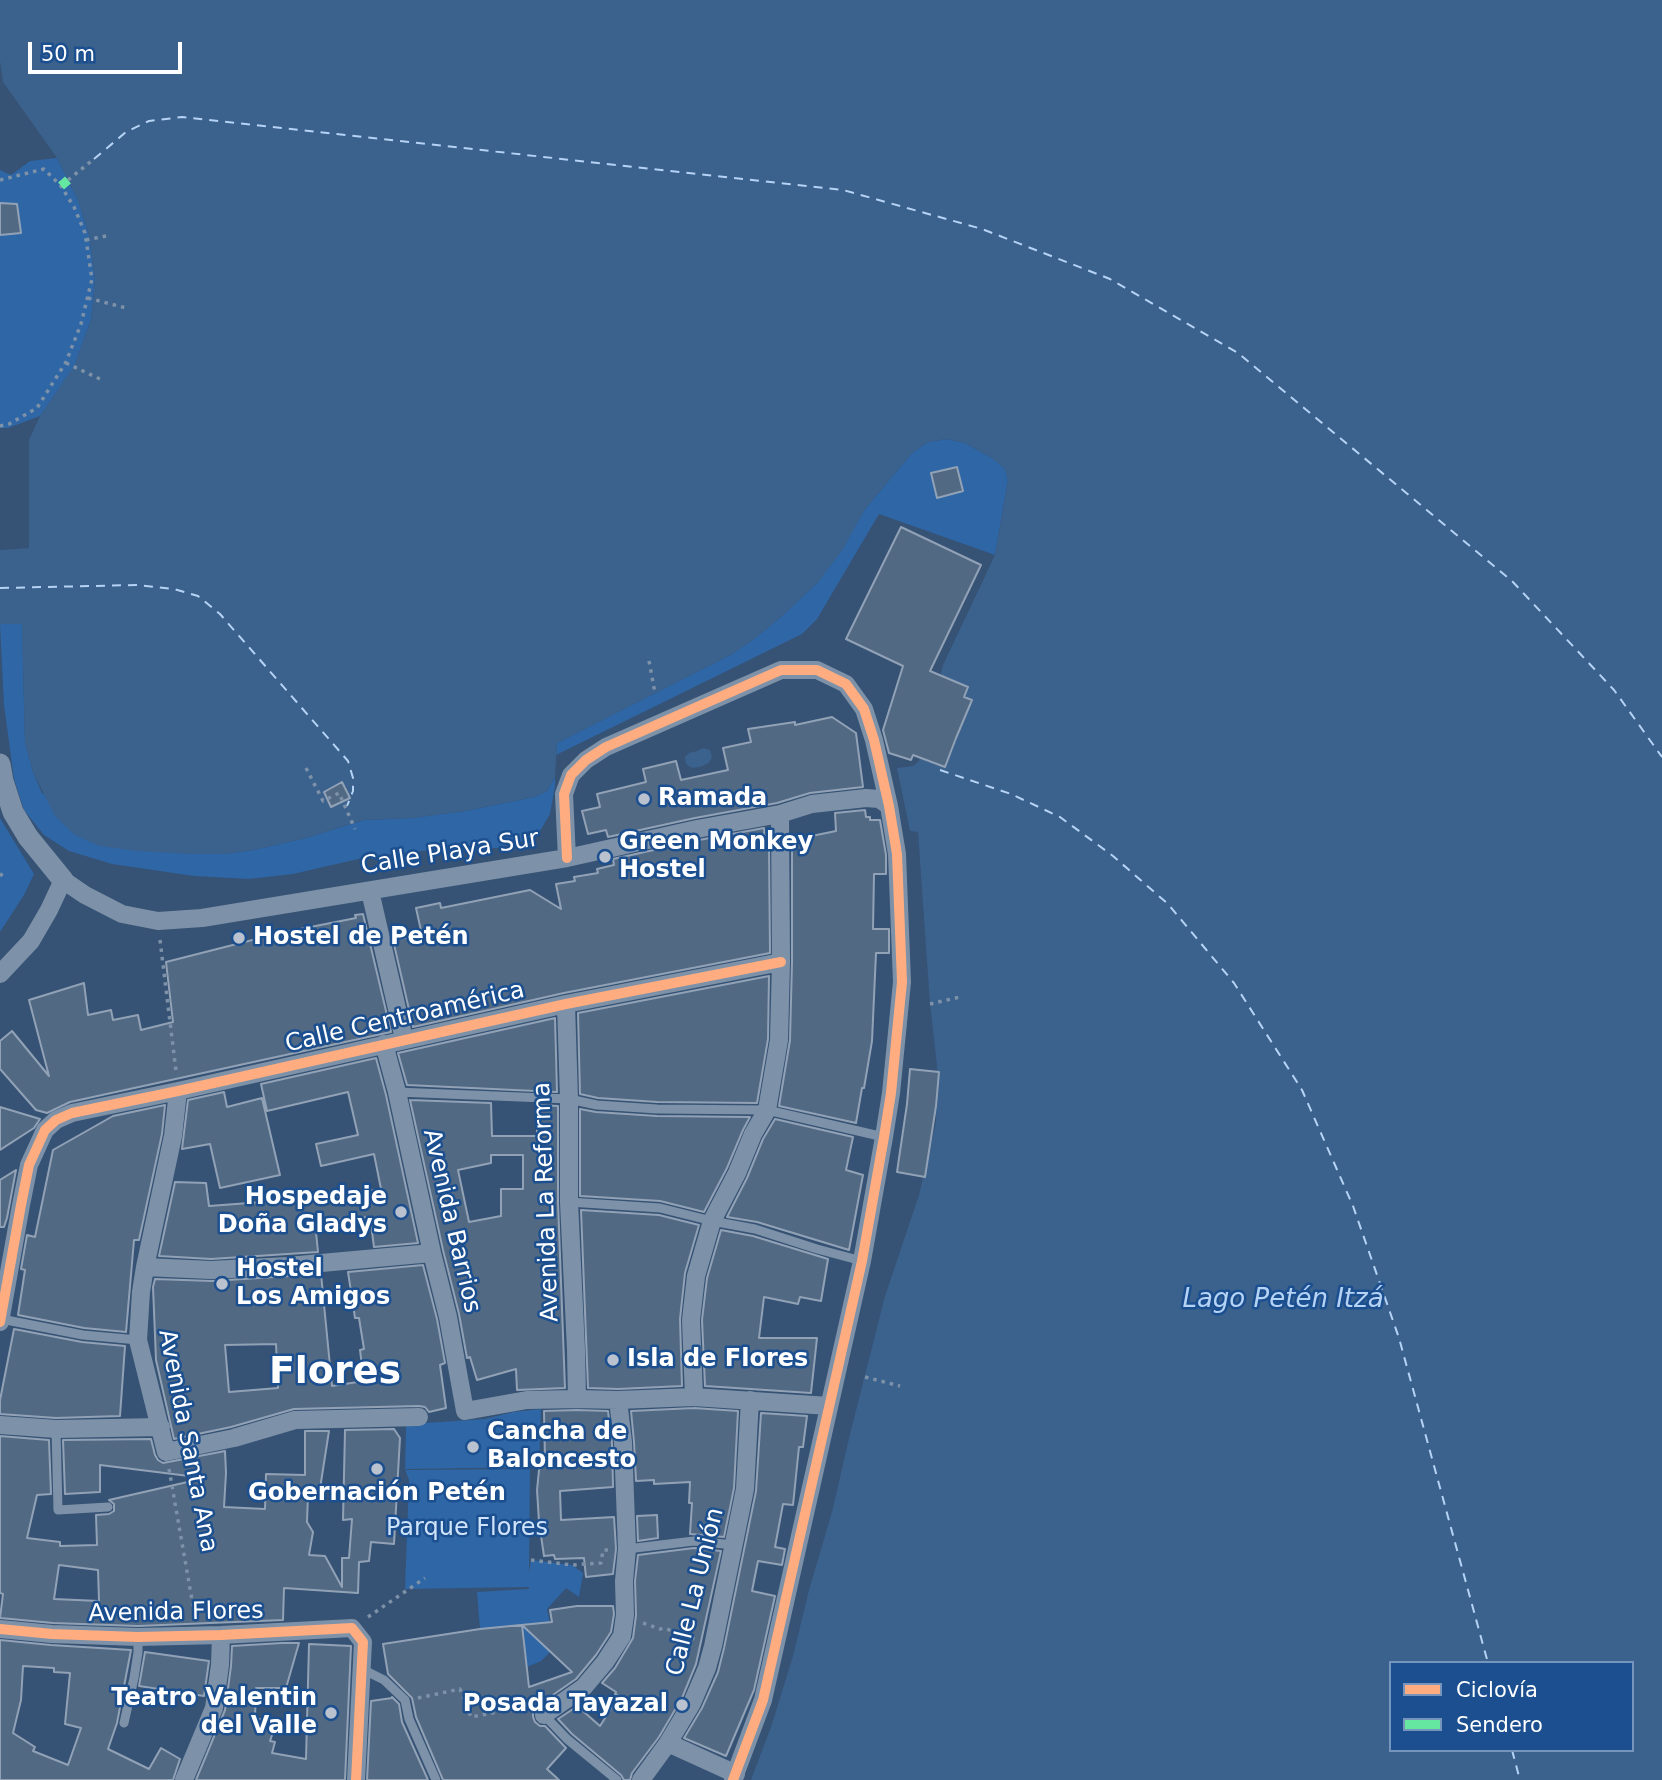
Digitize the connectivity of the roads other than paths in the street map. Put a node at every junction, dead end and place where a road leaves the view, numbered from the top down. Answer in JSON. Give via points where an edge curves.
{"nodes":[{"id":1,"x":0,"y":764,"type":"edge"},
{"id":2,"x":889,"y":806,"type":"junction"},
{"id":3,"x":780,"y":814,"type":"junction"},
{"id":4,"x":567,"y":858,"type":"junction"},
{"id":5,"x":63,"y":880,"type":"junction"},
{"id":6,"x":370,"y":891,"type":"junction"},
{"id":7,"x":781,"y":962,"type":"junction"},
{"id":8,"x":0,"y":974,"type":"edge"},
{"id":9,"x":566,"y":1003,"type":"junction"},
{"id":10,"x":404,"y":1039,"type":"junction"},
{"id":11,"x":384,"y":1044,"type":"junction"},
{"id":12,"x":178,"y":1091,"type":"junction"},
{"id":13,"x":397,"y":1092,"type":"junction"},
{"id":14,"x":569,"y":1099,"type":"junction"},
{"id":15,"x":767,"y":1110,"type":"junction"},
{"id":16,"x":884,"y":1137,"type":"junction"},
{"id":17,"x":569,"y":1202,"type":"junction"},
{"id":18,"x":712,"y":1222,"type":"junction"},
{"id":19,"x":432,"y":1253,"type":"junction"},
{"id":20,"x":862,"y":1261,"type":"junction"},
{"id":21,"x":145,"y":1267,"type":"junction"},
{"id":22,"x":0,"y":1321,"type":"edge"},
{"id":23,"x":138,"y":1340,"type":"junction"},
{"id":24,"x":694,"y":1397,"type":"junction"},
{"id":25,"x":577,"y":1399,"type":"junction"},
{"id":26,"x":618,"y":1400,"type":"junction"},
{"id":27,"x":750,"y":1400,"type":"junction"},
{"id":28,"x":829,"y":1406,"type":"junction"},
{"id":29,"x":419,"y":1417,"type":"dead end"},
{"id":30,"x":0,"y":1425,"type":"edge"},
{"id":31,"x":161,"y":1427,"type":"junction"},
{"id":32,"x":56,"y":1429,"type":"junction"},
{"id":33,"x":108,"y":1507,"type":"dead end"},
{"id":34,"x":734,"y":1545,"type":"junction"},
{"id":35,"x":627,"y":1549,"type":"junction"},
{"id":36,"x":0,"y":1629,"type":"edge"},
{"id":37,"x":221,"y":1635,"type":"junction"},
{"id":38,"x":138,"y":1637,"type":"junction"},
{"id":39,"x":362,"y":1669,"type":"junction"},
{"id":40,"x":544,"y":1715,"type":"joint"},
{"id":41,"x":124,"y":1723,"type":"dead end"},
{"id":42,"x":668,"y":1743,"type":"junction"},
{"id":43,"x":735,"y":1777,"type":"edge"},
{"id":44,"x":184,"y":1780,"type":"edge"},
{"id":45,"x":356,"y":1780,"type":"edge"},
{"id":46,"x":436,"y":1780,"type":"edge"},
{"id":47,"x":617,"y":1780,"type":"edge"},
{"id":48,"x":641,"y":1780,"type":"edge"}],
"edges":[{"from":1,"to":5,"type":"street","via":[[13,812]]},
{"from":2,"to":3,"type":"street","name":"Calle Playa Sur","via":[[866,799],[812,804]]},
{"from":2,"to":4,"type":"street","via":[[864,709],[846,684],[817,670],[781,670],[586,760],[572,775],[564,794]]},
{"from":2,"to":16,"type":"street","via":[[898,854],[902,982]]},
{"from":3,"to":4,"type":"street","name":"Calle Playa Sur"},
{"from":3,"to":7,"type":"street"},
{"from":4,"to":6,"type":"street","name":"Calle Playa Sur"},
{"from":5,"to":6,"type":"street","name":"Calle Playa Sur","via":[[122,914],[158,920],[202,918]]},
{"from":5,"to":8,"type":"street","via":[[31,941]]},
{"from":6,"to":10,"type":"street"},
{"from":7,"to":9,"type":"street","name":"Calle Centroamérica"},
{"from":7,"to":15,"type":"street","via":[[779,1040]]},
{"from":9,"to":10,"type":"street","name":"Calle Centroamérica"},
{"from":9,"to":14,"type":"street","name":"Avenida La Reforma"},
{"from":10,"to":11,"type":"street","name":"Calle Centroamérica"},
{"from":11,"to":12,"type":"street","name":"Calle Centroamérica"},
{"from":11,"to":13,"type":"street","name":"Avenida Barrios"},
{"from":12,"to":21,"type":"street","name":"Avenida Santa Ana"},
{"from":12,"to":22,"type":"street","name":"Calle Centroamérica","via":[[72,1113],[45,1130],[29,1165]]},
{"from":13,"to":14,"type":"lane"},
{"from":13,"to":19,"type":"street","name":"Avenida Barrios"},
{"from":14,"to":15,"type":"lane","via":[[657,1109]]},
{"from":14,"to":17,"type":"street","name":"Avenida La Reforma"},
{"from":15,"to":16,"type":"lane"},
{"from":15,"to":18,"type":"street"},
{"from":16,"to":20,"type":"street"},
{"from":17,"to":18,"type":"lane","via":[[660,1208]]},
{"from":17,"to":25,"type":"street","name":"Avenida La Reforma"},
{"from":18,"to":20,"type":"lane","via":[[755,1229]]},
{"from":18,"to":24,"type":"street","via":[[694,1287]]},
{"from":19,"to":21,"type":"street","via":[[211,1270]]},
{"from":19,"to":25,"type":"street","name":"Avenida Barrios","via":[[465,1411]]},
{"from":20,"to":28,"type":"street"},
{"from":21,"to":23,"type":"street","name":"Avenida Santa Ana"},
{"from":22,"to":23,"type":"lane"},
{"from":23,"to":31,"type":"street","name":"Avenida Santa Ana"},
{"from":24,"to":26,"type":"street"},
{"from":24,"to":27,"type":"street"},
{"from":25,"to":26,"type":"street"},
{"from":26,"to":35,"type":"street"},
{"from":27,"to":28,"type":"street"},
{"from":27,"to":34,"type":"street","name":"Calle La Unión","via":[[745,1489]]},
{"from":28,"to":43,"type":"street","via":[[763,1700]]},
{"from":29,"to":31,"type":"street","name":"Avenida Santa Ana","via":[[295,1420],[166,1452]]},
{"from":30,"to":32,"type":"street"},
{"from":31,"to":32,"type":"street"},
{"from":32,"to":33,"type":"lane","via":[[58,1510]]},
{"from":34,"to":35,"type":"lane","via":[[694,1541]]},
{"from":34,"to":42,"type":"street","name":"Calle La Unión","via":[[706,1668]]},
{"from":35,"to":40,"type":"street","via":[[622,1636],[584,1687]]},
{"from":36,"to":38,"type":"street","name":"Avenida Flores"},
{"from":37,"to":38,"type":"street","name":"Avenida Flores"},
{"from":37,"to":39,"type":"street","name":"Avenida Flores","via":[[352,1628],[363,1642]]},
{"from":37,"to":44,"type":"street","via":[[214,1708]]},
{"from":38,"to":41,"type":"lane"},
{"from":39,"to":45,"type":"street"},
{"from":39,"to":46,"type":"lane","via":[[384,1680],[405,1700]]},
{"from":40,"to":47,"type":"lane"},
{"from":42,"to":43,"type":"street"},
{"from":42,"to":48,"type":"street","name":"Calle La Unión"}]}
